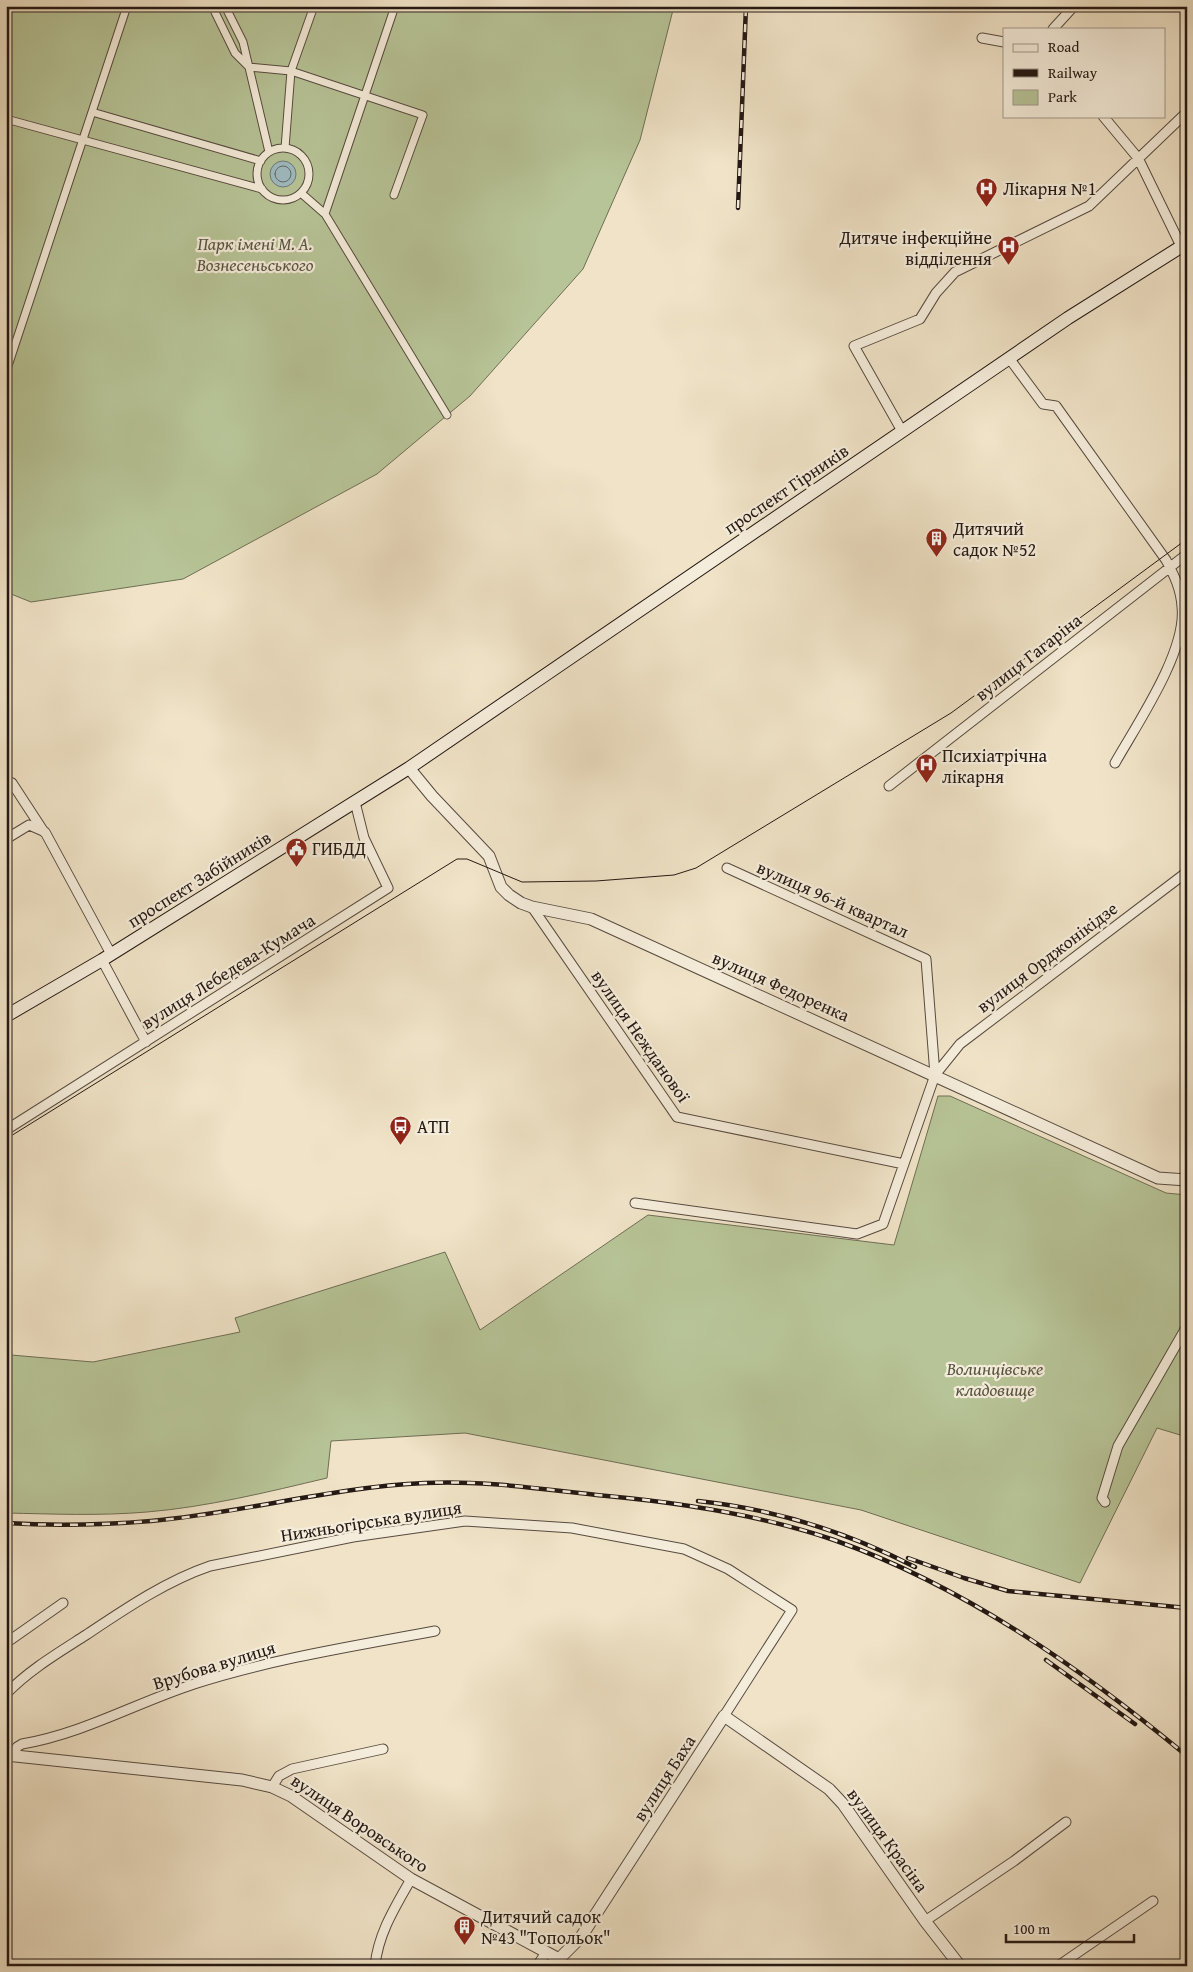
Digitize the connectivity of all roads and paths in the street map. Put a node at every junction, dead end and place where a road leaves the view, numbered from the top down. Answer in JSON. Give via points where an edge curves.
{"nodes":[{"id":1,"x":127,"y":6,"type":"edge"},
{"id":2,"x":212,"y":6,"type":"edge"},
{"id":3,"x":225,"y":6,"type":"edge"},
{"id":4,"x":314,"y":6,"type":"edge"},
{"id":5,"x":395,"y":6,"type":"edge"},
{"id":6,"x":1074,"y":6,"type":"edge"},
{"id":7,"x":1054,"y":28,"type":"edge"},
{"id":8,"x":982,"y":38,"type":"dead end"},
{"id":9,"x":1003,"y":42,"type":"edge"},
{"id":10,"x":249,"y":67,"type":"junction"},
{"id":11,"x":291,"y":71,"type":"junction"},
{"id":12,"x":365,"y":95,"type":"junction"},
{"id":13,"x":92,"y":112,"type":"junction"},
{"id":14,"x":1187,"y":112,"type":"edge"},
{"id":15,"x":1105,"y":118,"type":"edge"},
{"id":16,"x":6,"y":119,"type":"edge"},
{"id":17,"x":83,"y":140,"type":"junction"},
{"id":18,"x":285,"y":148,"type":"junction"},
{"id":19,"x":269,"y":152,"type":"junction"},
{"id":20,"x":1138,"y":158,"type":"junction"},
{"id":21,"x":261,"y":161,"type":"junction"},
{"id":22,"x":262,"y":189,"type":"junction"},
{"id":23,"x":301,"y":193,"type":"junction"},
{"id":24,"x":394,"y":195,"type":"dead end"},
{"id":25,"x":325,"y":214,"type":"junction"},
{"id":26,"x":1184,"y":244,"type":"edge"},
{"id":27,"x":1009,"y":358,"type":"junction"},
{"id":28,"x":6,"y":372,"type":"edge"},
{"id":29,"x":446,"y":415,"type":"dead end"},
{"id":30,"x":902,"y":431,"type":"junction"},
{"id":31,"x":1187,"y":554,"type":"edge"},
{"id":32,"x":1169,"y":567,"type":"junction"},
{"id":33,"x":1115,"y":764,"type":"dead end"},
{"id":34,"x":409,"y":768,"type":"junction"},
{"id":35,"x":6,"y":780,"type":"edge"},
{"id":36,"x":889,"y":786,"type":"dead end"},
{"id":37,"x":355,"y":802,"type":"junction"},
{"id":38,"x":45,"y":832,"type":"junction"},
{"id":39,"x":6,"y":839,"type":"edge"},
{"id":40,"x":727,"y":868,"type":"dead end"},
{"id":41,"x":1187,"y":872,"type":"edge"},
{"id":42,"x":532,"y":907,"type":"junction"},
{"id":43,"x":106,"y":957,"type":"junction"},
{"id":44,"x":6,"y":1016,"type":"edge"},
{"id":45,"x":146,"y":1042,"type":"junction"},
{"id":46,"x":935,"y":1075,"type":"junction"},
{"id":47,"x":6,"y":1130,"type":"edge"},
{"id":48,"x":904,"y":1164,"type":"junction"},
{"id":49,"x":1187,"y":1180,"type":"edge"},
{"id":50,"x":635,"y":1203,"type":"dead end"},
{"id":51,"x":1187,"y":1326,"type":"edge"},
{"id":52,"x":1105,"y":1502,"type":"dead end"},
{"id":53,"x":63,"y":1603,"type":"dead end"},
{"id":54,"x":792,"y":1610,"type":"joint"},
{"id":55,"x":435,"y":1631,"type":"dead end"},
{"id":56,"x":6,"y":1643,"type":"edge"},
{"id":57,"x":6,"y":1694,"type":"edge"},
{"id":58,"x":724,"y":1716,"type":"junction"},
{"id":59,"x":383,"y":1750,"type":"dead end"},
{"id":60,"x":10,"y":1755,"type":"edge"},
{"id":61,"x":272,"y":1787,"type":"junction"},
{"id":62,"x":1066,"y":1822,"type":"dead end"},
{"id":63,"x":411,"y":1879,"type":"junction"},
{"id":64,"x":1153,"y":1901,"type":"dead end"},
{"id":65,"x":925,"y":1921,"type":"junction"},
{"id":66,"x":544,"y":1954,"type":"junction"},
{"id":67,"x":560,"y":1963,"type":"edge"},
{"id":68,"x":375,"y":1966,"type":"edge"},
{"id":69,"x":537,"y":1966,"type":"edge"},
{"id":70,"x":960,"y":1966,"type":"edge"},
{"id":71,"x":1058,"y":1966,"type":"edge"}],
"edges":[{"from":1,"to":13,"type":"street"},
{"from":2,"to":10,"type":"street","via":[[235,53]]},
{"from":3,"to":10,"type":"street","via":[[243,42]]},
{"from":4,"to":11,"type":"street"},
{"from":5,"to":12,"type":"street"},
{"from":6,"to":7,"type":"street"},
{"from":8,"to":9,"type":"street"},
{"from":10,"to":11,"type":"street"},
{"from":10,"to":19,"type":"street"},
{"from":11,"to":12,"type":"street"},
{"from":11,"to":18,"type":"street"},
{"from":12,"to":24,"type":"street","via":[[423,116]]},
{"from":12,"to":25,"type":"street"},
{"from":13,"to":17,"type":"street"},
{"from":13,"to":21,"type":"street"},
{"from":14,"to":20,"type":"street"},
{"from":15,"to":20,"type":"street"},
{"from":16,"to":17,"type":"street"},
{"from":17,"to":22,"type":"street"},
{"from":17,"to":28,"type":"street"},
{"from":18,"to":19,"type":"street"},
{"from":18,"to":23,"type":"street","via":[[300,154],[309,168],[309,177]]},
{"from":19,"to":21,"type":"street"},
{"from":20,"to":26,"type":"street"},
{"from":20,"to":30,"type":"street","via":[[1089,206],[955,272],[920,319],[854,346]]},
{"from":21,"to":22,"type":"street","via":[[257,173]]},
{"from":22,"to":23,"type":"street","via":[[284,200]]},
{"from":23,"to":25,"type":"street"},
{"from":25,"to":29,"type":"street"},
{"from":26,"to":27,"type":"main road","name":"проспект Гірників"},
{"from":27,"to":30,"type":"main road","name":"проспект Гірників"},
{"from":27,"to":32,"type":"street","via":[[1043,404],[1056,406]]},
{"from":30,"to":34,"type":"main road","name":"проспект Гірників"},
{"from":31,"to":32,"type":"street","name":"вулиця Гагаріна"},
{"from":32,"to":33,"type":"street","via":[[1177,581],[1182,607],[1180,638]]},
{"from":32,"to":36,"type":"street","name":"вулиця Гагаріна"},
{"from":34,"to":37,"type":"main road","name":"проспект Забійників"},
{"from":34,"to":42,"type":"street","name":"вулиця Федоренка","via":[[489,856],[501,887],[521,903]]},
{"from":35,"to":38,"type":"street","via":[[12,783]]},
{"from":37,"to":43,"type":"main road","name":"проспект Забійників"},
{"from":37,"to":45,"type":"street","name":"вулиця Лебедєва-Кумача","via":[[364,838],[388,888]]},
{"from":38,"to":39,"type":"street","via":[[29,826]]},
{"from":38,"to":43,"type":"street"},
{"from":40,"to":46,"type":"street","name":"вулиця 96-й квартал","via":[[926,959]]},
{"from":41,"to":46,"type":"street","name":"вулиця Орджонікідзе","via":[[960,1044]]},
{"from":42,"to":46,"type":"street","name":"вулиця Федоренка","via":[[591,919]]},
{"from":42,"to":48,"type":"street","name":"вулиця Нежданової","via":[[677,1117]]},
{"from":43,"to":44,"type":"main road","name":"проспект Забійників"},
{"from":43,"to":45,"type":"street"},
{"from":45,"to":47,"type":"street","name":"вулиця Лебедєва-Кумача"},
{"from":46,"to":48,"type":"street"},
{"from":46,"to":49,"type":"street","name":"вулиця Федоренка","via":[[1158,1178]]},
{"from":48,"to":50,"type":"street","via":[[883,1224],[857,1234]]},
{"from":51,"to":52,"type":"street","via":[[1118,1446],[1102,1498]]},
{"from":53,"to":56,"type":"street"},
{"from":54,"to":57,"type":"street","name":"Нижньогірська вулиця","via":[[728,1569],[684,1549],[572,1528],[465,1521],[353,1537],[196,1571],[144,1599],[29,1672]]},
{"from":54,"to":58,"type":"street","name":"вулиця Баха"},
{"from":55,"to":60,"type":"street","name":"Врубова вулиця","via":[[249,1668],[193,1685],[70,1732],[22,1744]]},
{"from":58,"to":65,"type":"street","name":"вулиця Красіна","via":[[829,1789]]},
{"from":58,"to":67,"type":"street","name":"вулиця Баха","via":[[581,1937]]},
{"from":59,"to":61,"type":"street","via":[[292,1769],[279,1776]]},
{"from":60,"to":61,"type":"street","name":"вулиця Воровського","via":[[242,1780]]},
{"from":61,"to":63,"type":"street","name":"вулиця Воровського","via":[[291,1796]]},
{"from":62,"to":65,"type":"street"},
{"from":63,"to":66,"type":"street","name":"вулиця Воровського"},
{"from":63,"to":68,"type":"street","via":[[376,1947]]},
{"from":64,"to":71,"type":"street"},
{"from":65,"to":70,"type":"street","name":"вулиця Красіна"},
{"from":66,"to":67,"type":"street","name":"вулиця Воровського"},
{"from":66,"to":69,"type":"street"}]}
